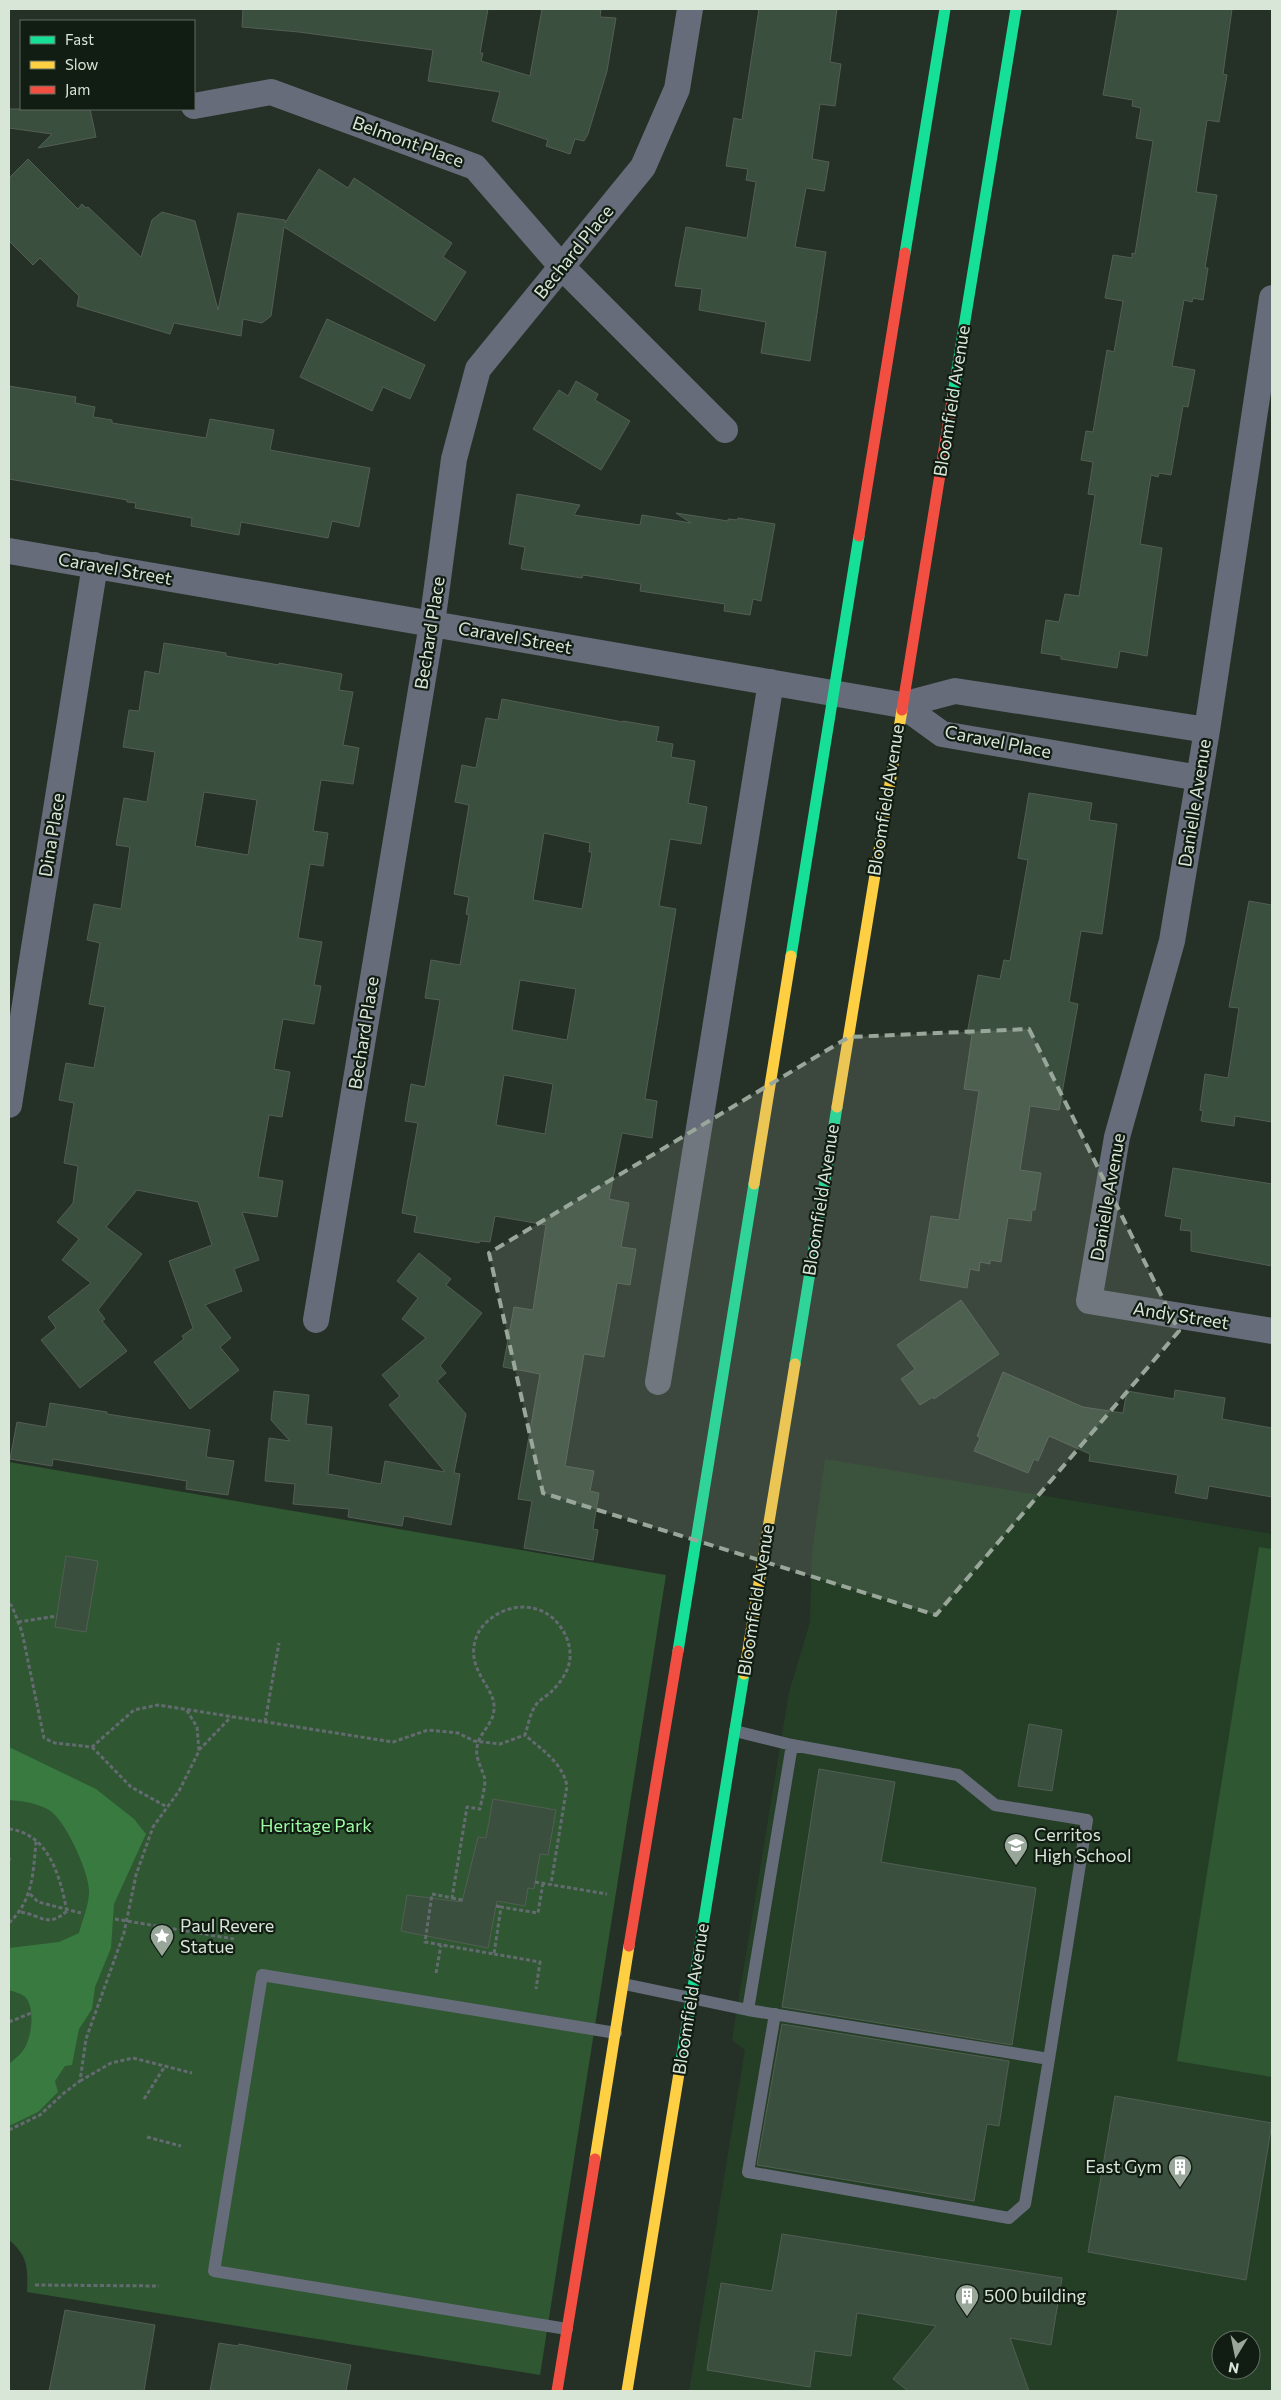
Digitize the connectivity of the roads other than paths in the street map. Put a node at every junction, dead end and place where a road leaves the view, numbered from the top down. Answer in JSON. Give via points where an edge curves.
{"nodes":[{"id":1,"x":690,"y":9,"type":"edge"},
{"id":2,"x":945,"y":9,"type":"edge"},
{"id":3,"x":1016,"y":9,"type":"edge"},
{"id":4,"x":195,"y":106,"type":"edge"},
{"id":5,"x":562,"y":267,"type":"junction"},
{"id":6,"x":1272,"y":298,"type":"edge"},
{"id":7,"x":725,"y":430,"type":"dead end"},
{"id":8,"x":9,"y":550,"type":"edge"},
{"id":9,"x":95,"y":565,"type":"junction"},
{"id":10,"x":432,"y":624,"type":"junction"},
{"id":11,"x":771,"y":682,"type":"junction"},
{"id":12,"x":834,"y":693,"type":"junction"},
{"id":13,"x":902,"y":705,"type":"junction"},
{"id":14,"x":1207,"y":730,"type":"junction"},
{"id":15,"x":1199,"y":778,"type":"junction"},
{"id":16,"x":9,"y":1105,"type":"edge"},
{"id":17,"x":1089,"y":1302,"type":"joint"},
{"id":18,"x":316,"y":1320,"type":"dead end"},
{"id":19,"x":1272,"y":1331,"type":"edge"},
{"id":20,"x":658,"y":1382,"type":"dead end"},
{"id":21,"x":734,"y":1731,"type":"junction"},
{"id":22,"x":792,"y":1745,"type":"junction"},
{"id":23,"x":624,"y":1984,"type":"junction"},
{"id":24,"x":691,"y":1997,"type":"junction"},
{"id":25,"x":748,"y":2010,"type":"junction"},
{"id":26,"x":775,"y":2014,"type":"junction"},
{"id":27,"x":616,"y":2033,"type":"junction"},
{"id":28,"x":1049,"y":2059,"type":"junction"},
{"id":29,"x":567,"y":2329,"type":"junction"},
{"id":30,"x":557,"y":2391,"type":"edge"},
{"id":31,"x":627,"y":2391,"type":"edge"}],
"edges":[{"from":1,"to":5,"type":"street","name":"Bechard Place","via":[[676,89],[643,167]]},
{"from":2,"to":12,"type":"street"},
{"from":3,"to":13,"type":"street","name":"Bloomfield Avenue"},
{"from":4,"to":5,"type":"street","name":"Belmont Place","via":[[271,92],[475,167]]},
{"from":5,"to":7,"type":"street","name":"Belmont Place"},
{"from":5,"to":10,"type":"street","name":"Bechard Place","via":[[478,369],[454,459]]},
{"from":6,"to":14,"type":"street","name":"Danielle Avenue"},
{"from":8,"to":9,"type":"street","name":"Caravel Street"},
{"from":9,"to":10,"type":"street","name":"Caravel Street"},
{"from":9,"to":16,"type":"street","name":"Dina Place"},
{"from":10,"to":11,"type":"street","name":"Caravel Street"},
{"from":10,"to":18,"type":"street","name":"Bechard Place"},
{"from":11,"to":12,"type":"street","name":"Caravel Street"},
{"from":11,"to":20,"type":"street"},
{"from":12,"to":13,"type":"street","name":"Caravel Street"},
{"from":12,"to":23,"type":"street"},
{"from":13,"to":14,"type":"street","via":[[955,691]]},
{"from":13,"to":15,"type":"street","name":"Caravel Place","via":[[942,734]]},
{"from":13,"to":21,"type":"street","name":"Bloomfield Avenue"},
{"from":14,"to":15,"type":"street","name":"Danielle Avenue"},
{"from":15,"to":17,"type":"street","name":"Danielle Avenue","via":[[1172,941],[1117,1137]]},
{"from":17,"to":19,"type":"street","name":"Andy Street"},
{"from":21,"to":22,"type":"lane"},
{"from":21,"to":24,"type":"street","name":"Bloomfield Avenue"},
{"from":22,"to":25,"type":"lane"},
{"from":22,"to":28,"type":"lane","via":[[958,1775],[995,1805],[1088,1820]]},
{"from":23,"to":24,"type":"lane"},
{"from":23,"to":27,"type":"street"},
{"from":24,"to":25,"type":"lane"},
{"from":24,"to":31,"type":"street","name":"Bloomfield Avenue"},
{"from":25,"to":26,"type":"lane"},
{"from":26,"to":28,"type":"lane"},
{"from":26,"to":28,"type":"lane","via":[[748,2172],[1009,2218],[1025,2204]]},
{"from":27,"to":29,"type":"street"},
{"from":27,"to":29,"type":"lane","via":[[262,1975],[214,2271]]},
{"from":29,"to":30,"type":"street"}]}
